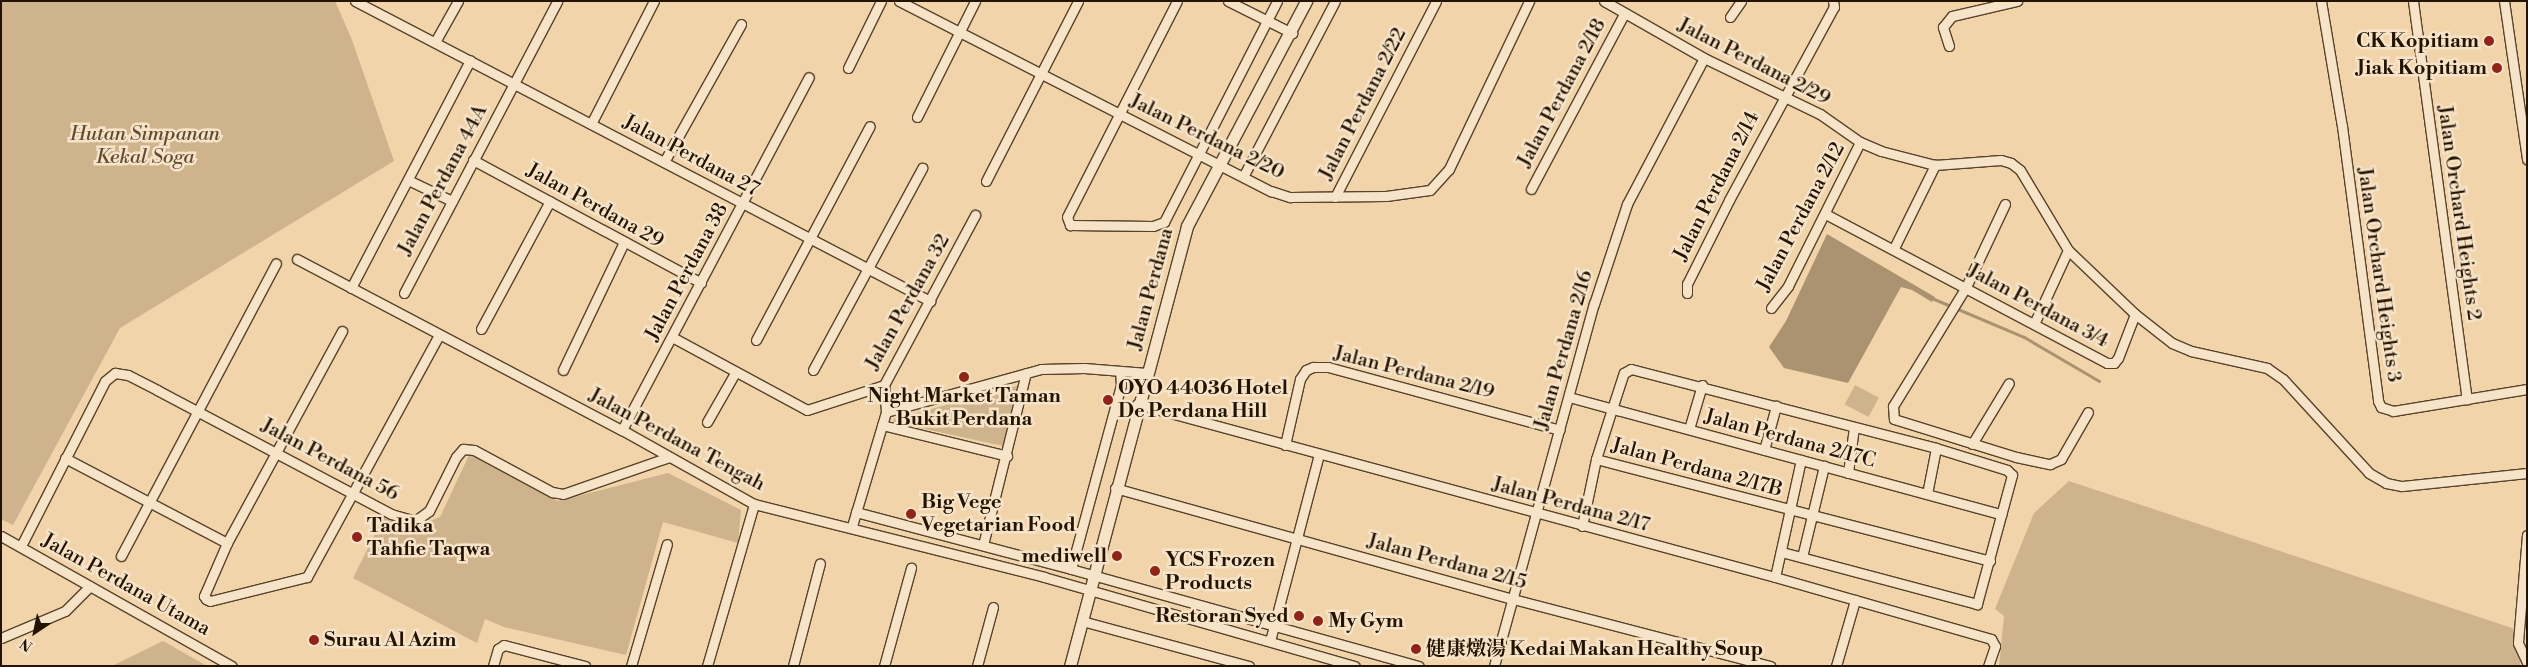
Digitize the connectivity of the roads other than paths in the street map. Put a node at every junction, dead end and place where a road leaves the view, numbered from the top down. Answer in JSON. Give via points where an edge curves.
{"nodes":[{"id":1,"x":355,"y":1,"type":"edge"},
{"id":2,"x":458,"y":1,"type":"edge"},
{"id":3,"x":557,"y":1,"type":"edge"},
{"id":4,"x":654,"y":1,"type":"edge"},
{"id":5,"x":881,"y":1,"type":"edge"},
{"id":6,"x":899,"y":1,"type":"edge"},
{"id":7,"x":975,"y":1,"type":"edge"},
{"id":8,"x":1078,"y":1,"type":"edge"},
{"id":9,"x":1177,"y":1,"type":"edge"},
{"id":10,"x":1228,"y":1,"type":"edge"},
{"id":11,"x":1277,"y":1,"type":"edge"},
{"id":12,"x":1306,"y":1,"type":"edge"},
{"id":13,"x":1335,"y":1,"type":"edge"},
{"id":14,"x":1436,"y":1,"type":"edge"},
{"id":15,"x":1529,"y":1,"type":"edge"},
{"id":16,"x":1604,"y":1,"type":"edge"},
{"id":17,"x":1741,"y":1,"type":"edge"},
{"id":18,"x":2017,"y":1,"type":"edge"},
{"id":19,"x":2321,"y":1,"type":"edge"},
{"id":20,"x":2413,"y":1,"type":"edge"},
{"id":21,"x":2504,"y":1,"type":"edge"},
{"id":22,"x":1834,"y":2,"type":"edge"},
{"id":23,"x":1624,"y":14,"type":"junction"},
{"id":24,"x":1730,"y":17,"type":"dead end"},
{"id":25,"x":1268,"y":21,"type":"junction"},
{"id":26,"x":741,"y":24,"type":"dead end"},
{"id":27,"x":960,"y":32,"type":"junction"},
{"id":28,"x":1292,"y":33,"type":"junction"},
{"id":29,"x":435,"y":42,"type":"junction"},
{"id":30,"x":1949,"y":46,"type":"dead end"},
{"id":31,"x":1704,"y":58,"type":"junction"},
{"id":32,"x":470,"y":60,"type":"junction"},
{"id":33,"x":848,"y":68,"type":"dead end"},
{"id":34,"x":1041,"y":72,"type":"junction"},
{"id":35,"x":809,"y":77,"type":"dead end"},
{"id":36,"x":514,"y":83,"type":"junction"},
{"id":37,"x":1783,"y":96,"type":"junction"},
{"id":38,"x":1120,"y":114,"type":"junction"},
{"id":39,"x":917,"y":117,"type":"dead end"},
{"id":40,"x":591,"y":124,"type":"junction"},
{"id":41,"x":870,"y":126,"type":"dead end"},
{"id":42,"x":1860,"y":142,"type":"junction"},
{"id":43,"x":1199,"y":153,"type":"junction"},
{"id":44,"x":2527,"y":159,"type":"edge"},
{"id":45,"x":473,"y":160,"type":"junction"},
{"id":46,"x":664,"y":162,"type":"junction"},
{"id":47,"x":1220,"y":164,"type":"junction"},
{"id":48,"x":1935,"y":165,"type":"junction"},
{"id":49,"x":922,"y":168,"type":"dead end"},
{"id":50,"x":1244,"y":175,"type":"junction"},
{"id":51,"x":408,"y":180,"type":"junction"},
{"id":52,"x":986,"y":181,"type":"dead end"},
{"id":53,"x":1531,"y":189,"type":"dead end"},
{"id":54,"x":1335,"y":197,"type":"junction"},
{"id":55,"x":452,"y":201,"type":"junction"},
{"id":56,"x":550,"y":201,"type":"junction"},
{"id":57,"x":743,"y":203,"type":"junction"},
{"id":58,"x":2005,"y":204,"type":"dead end"},
{"id":59,"x":1826,"y":214,"type":"junction"},
{"id":60,"x":975,"y":215,"type":"dead end"},
{"id":61,"x":811,"y":239,"type":"junction"},
{"id":62,"x":624,"y":242,"type":"junction"},
{"id":63,"x":1894,"y":248,"type":"junction"},
{"id":64,"x":2068,"y":250,"type":"junction"},
{"id":65,"x":296,"y":259,"type":"dead end"},
{"id":66,"x":276,"y":264,"type":"dead end"},
{"id":67,"x":868,"y":269,"type":"junction"},
{"id":68,"x":701,"y":283,"type":"junction"},
{"id":69,"x":1966,"y":287,"type":"junction"},
{"id":70,"x":351,"y":288,"type":"junction"},
{"id":71,"x":404,"y":293,"type":"dead end"},
{"id":72,"x":1687,"y":293,"type":"dead end"},
{"id":73,"x":930,"y":301,"type":"junction"},
{"id":74,"x":1771,"y":308,"type":"dead end"},
{"id":75,"x":2135,"y":314,"type":"junction"},
{"id":76,"x":2034,"y":324,"type":"junction"},
{"id":77,"x":481,"y":329,"type":"dead end"},
{"id":78,"x":342,"y":331,"type":"dead end"},
{"id":79,"x":439,"y":335,"type":"junction"},
{"id":80,"x":672,"y":338,"type":"junction"},
{"id":81,"x":756,"y":340,"type":"dead end"},
{"id":82,"x":563,"y":370,"type":"dead end"},
{"id":83,"x":813,"y":370,"type":"dead end"},
{"id":84,"x":1120,"y":371,"type":"junction"},
{"id":85,"x":735,"y":373,"type":"junction"},
{"id":86,"x":1026,"y":373,"type":"junction"},
{"id":87,"x":1147,"y":373,"type":"junction"},
{"id":88,"x":2009,"y":383,"type":"dead end"},
{"id":89,"x":884,"y":385,"type":"junction"},
{"id":90,"x":1702,"y":386,"type":"junction"},
{"id":91,"x":2527,"y":389,"type":"edge"},
{"id":92,"x":1569,"y":397,"type":"junction"},
{"id":93,"x":2467,"y":399,"type":"junction"},
{"id":94,"x":1137,"y":404,"type":"junction"},
{"id":95,"x":1776,"y":406,"type":"junction"},
{"id":96,"x":1612,"y":409,"type":"junction"},
{"id":97,"x":196,"y":411,"type":"junction"},
{"id":98,"x":886,"y":412,"type":"junction"},
{"id":99,"x":2088,"y":412,"type":"dead end"},
{"id":100,"x":707,"y":422,"type":"dead end"},
{"id":101,"x":882,"y":425,"type":"junction"},
{"id":102,"x":1854,"y":426,"type":"junction"},
{"id":103,"x":622,"y":430,"type":"junction"},
{"id":104,"x":1560,"y":430,"type":"junction"},
{"id":105,"x":1689,"y":430,"type":"junction"},
{"id":106,"x":1972,"y":444,"type":"junction"},
{"id":107,"x":1285,"y":445,"type":"junction"},
{"id":108,"x":1936,"y":448,"type":"junction"},
{"id":109,"x":1764,"y":450,"type":"junction"},
{"id":110,"x":276,"y":451,"type":"junction"},
{"id":111,"x":1319,"y":454,"type":"junction"},
{"id":112,"x":1007,"y":456,"type":"junction"},
{"id":113,"x":669,"y":457,"type":"junction"},
{"id":114,"x":65,"y":458,"type":"junction"},
{"id":115,"x":1596,"y":460,"type":"junction"},
{"id":116,"x":1801,"y":460,"type":"junction"},
{"id":117,"x":1824,"y":466,"type":"junction"},
{"id":118,"x":1848,"y":473,"type":"junction"},
{"id":119,"x":2527,"y":474,"type":"edge"},
{"id":120,"x":1115,"y":488,"type":"junction"},
{"id":121,"x":354,"y":494,"type":"junction"},
{"id":122,"x":1927,"y":494,"type":"junction"},
{"id":123,"x":149,"y":503,"type":"junction"},
{"id":124,"x":754,"y":504,"type":"junction"},
{"id":125,"x":1790,"y":510,"type":"junction"},
{"id":126,"x":856,"y":512,"type":"junction"},
{"id":127,"x":1536,"y":514,"type":"junction"},
{"id":128,"x":2001,"y":514,"type":"junction"},
{"id":129,"x":1812,"y":515,"type":"junction"},
{"id":130,"x":852,"y":526,"type":"junction"},
{"id":131,"x":1582,"y":526,"type":"junction"},
{"id":132,"x":2527,"y":535,"type":"edge"},
{"id":133,"x":1,"y":536,"type":"edge"},
{"id":134,"x":1296,"y":540,"type":"junction"},
{"id":135,"x":227,"y":543,"type":"junction"},
{"id":136,"x":667,"y":544,"type":"dead end"},
{"id":137,"x":983,"y":545,"type":"junction"},
{"id":138,"x":21,"y":546,"type":"junction"},
{"id":139,"x":1780,"y":552,"type":"junction"},
{"id":140,"x":121,"y":556,"type":"dead end"},
{"id":141,"x":1802,"y":557,"type":"junction"},
{"id":142,"x":1990,"y":561,"type":"junction"},
{"id":143,"x":820,"y":562,"type":"dead end"},
{"id":144,"x":911,"y":568,"type":"dead end"},
{"id":145,"x":1071,"y":569,"type":"junction"},
{"id":146,"x":1093,"y":575,"type":"junction"},
{"id":147,"x":1775,"y":577,"type":"junction"},
{"id":148,"x":90,"y":586,"type":"junction"},
{"id":149,"x":1090,"y":590,"type":"junction"},
{"id":150,"x":1513,"y":599,"type":"junction"},
{"id":151,"x":1855,"y":600,"type":"junction"},
{"id":152,"x":994,"y":607,"type":"dead end"},
{"id":153,"x":1082,"y":621,"type":"junction"},
{"id":154,"x":1273,"y":626,"type":"junction"},
{"id":155,"x":1,"y":638,"type":"edge"},
{"id":156,"x":1270,"y":641,"type":"junction"},
{"id":157,"x":1327,"y":662,"type":"edge"},
{"id":158,"x":2527,"y":662,"type":"edge"},
{"id":159,"x":564,"y":663,"type":"edge"},
{"id":160,"x":232,"y":666,"type":"edge"},
{"id":161,"x":493,"y":666,"type":"edge"},
{"id":162,"x":585,"y":666,"type":"edge"},
{"id":163,"x":631,"y":666,"type":"edge"},
{"id":164,"x":707,"y":666,"type":"edge"},
{"id":165,"x":793,"y":666,"type":"edge"},
{"id":166,"x":884,"y":666,"type":"edge"},
{"id":167,"x":977,"y":666,"type":"edge"},
{"id":168,"x":1070,"y":666,"type":"edge"},
{"id":169,"x":1249,"y":666,"type":"edge"},
{"id":170,"x":1354,"y":666,"type":"edge"},
{"id":171,"x":1418,"y":666,"type":"edge"},
{"id":172,"x":1494,"y":666,"type":"edge"},
{"id":173,"x":1770,"y":666,"type":"edge"},
{"id":174,"x":1836,"y":666,"type":"edge"},
{"id":175,"x":1988,"y":666,"type":"edge"}],
"edges":[{"from":1,"to":29,"type":"street","name":"Jalan Perdana 27"},
{"from":2,"to":29,"type":"street"},
{"from":3,"to":36,"type":"street","name":"Jalan Perdana 44A"},
{"from":4,"to":40,"type":"street"},
{"from":5,"to":33,"type":"street"},
{"from":6,"to":27,"type":"street","name":"Jalan Perdana 2/20"},
{"from":7,"to":27,"type":"street"},
{"from":8,"to":34,"type":"street"},
{"from":9,"to":38,"type":"street"},
{"from":10,"to":25,"type":"street"},
{"from":11,"to":25,"type":"street"},
{"from":12,"to":28,"type":"street","name":"Jalan Perdana"},
{"from":13,"to":50,"type":"street"},
{"from":14,"to":54,"type":"street","name":"Jalan Perdana 2/22"},
{"from":15,"to":54,"type":"street","name":"Jalan Perdana 2/20","via":[[1449,169],[1430,190]]},
{"from":16,"to":23,"type":"street","name":"Jalan Perdana 2/29"},
{"from":17,"to":24,"type":"street"},
{"from":18,"to":30,"type":"street","via":[[1952,16],[1944,27]]},
{"from":19,"to":93,"type":"street","name":"Jalan Orchard Heights 3","via":[[2342,126],[2360,288],[2378,400],[2381,407],[2393,411]]},
{"from":20,"to":93,"type":"street","name":"Jalan Orchard Heights 2"},
{"from":21,"to":44,"type":"street"},
{"from":22,"to":37,"type":"street","name":"Jalan Perdana 2/14"},
{"from":23,"to":31,"type":"street","name":"Jalan Perdana 2/29"},
{"from":23,"to":53,"type":"street","name":"Jalan Perdana 2/18"},
{"from":25,"to":28,"type":"street"},
{"from":25,"to":43,"type":"street"},
{"from":26,"to":46,"type":"street"},
{"from":27,"to":34,"type":"street","name":"Jalan Perdana 2/20"},
{"from":27,"to":39,"type":"street"},
{"from":28,"to":47,"type":"street","name":"Jalan Perdana"},
{"from":29,"to":32,"type":"street","name":"Jalan Perdana 27"},
{"from":31,"to":37,"type":"street","name":"Jalan Perdana 2/29"},
{"from":31,"to":92,"type":"street","name":"Jalan Perdana 2/16","via":[[1627,204],[1594,304]]},
{"from":32,"to":36,"type":"street","name":"Jalan Perdana 27"},
{"from":32,"to":51,"type":"street"},
{"from":34,"to":38,"type":"street","name":"Jalan Perdana 2/20"},
{"from":34,"to":52,"type":"street"},
{"from":35,"to":57,"type":"street","name":"Jalan Perdana 38"},
{"from":36,"to":40,"type":"street","name":"Jalan Perdana 27"},
{"from":36,"to":45,"type":"street","name":"Jalan Perdana 44A"},
{"from":37,"to":42,"type":"street","name":"Jalan Perdana 2/29","via":[[1839,125]]},
{"from":37,"to":72,"type":"street","name":"Jalan Perdana 2/14","via":[[1724,208],[1688,284]]},
{"from":38,"to":43,"type":"street","name":"Jalan Perdana 2/20"},
{"from":38,"to":43,"type":"street","via":[[1067,216],[1067,222],[1074,227],[1160,225],[1168,217]]},
{"from":40,"to":46,"type":"street","name":"Jalan Perdana 27"},
{"from":41,"to":61,"type":"street"},
{"from":42,"to":48,"type":"street","name":"Jalan Perdana 3/4","via":[[1908,160]]},
{"from":42,"to":59,"type":"street","name":"Jalan Perdana 2/12"},
{"from":43,"to":47,"type":"street","name":"Jalan Perdana 2/20"},
{"from":45,"to":55,"type":"street","name":"Jalan Perdana 44A"},
{"from":45,"to":56,"type":"street","name":"Jalan Perdana 29"},
{"from":46,"to":57,"type":"street","name":"Jalan Perdana 27"},
{"from":47,"to":50,"type":"street","name":"Jalan Perdana 2/20"},
{"from":47,"to":87,"type":"street","name":"Jalan Perdana","via":[[1187,226]]},
{"from":48,"to":63,"type":"street"},
{"from":48,"to":64,"type":"street","name":"Jalan Perdana 3/4","via":[[2001,160],[2011,164],[2020,170]]},
{"from":49,"to":67,"type":"street"},
{"from":50,"to":54,"type":"street","name":"Jalan Perdana 2/20","via":[[1271,191],[1290,197]]},
{"from":51,"to":55,"type":"street"},
{"from":51,"to":70,"type":"street"},
{"from":55,"to":71,"type":"street","name":"Jalan Perdana 44A"},
{"from":56,"to":62,"type":"street","name":"Jalan Perdana 29"},
{"from":56,"to":77,"type":"street"},
{"from":57,"to":61,"type":"street","name":"Jalan Perdana 27"},
{"from":57,"to":68,"type":"street","name":"Jalan Perdana 38"},
{"from":58,"to":69,"type":"street"},
{"from":59,"to":63,"type":"street","name":"Jalan Perdana 3/4"},
{"from":59,"to":74,"type":"street","name":"Jalan Perdana 2/12","via":[[1788,286]]},
{"from":60,"to":73,"type":"street","name":"Jalan Perdana 32"},
{"from":61,"to":67,"type":"street","name":"Jalan Perdana 27"},
{"from":61,"to":81,"type":"street"},
{"from":62,"to":68,"type":"street","name":"Jalan Perdana 29"},
{"from":62,"to":82,"type":"street"},
{"from":63,"to":69,"type":"street","name":"Jalan Perdana 3/4"},
{"from":64,"to":75,"type":"street","name":"Jalan Perdana 3/4"},
{"from":64,"to":76,"type":"street"},
{"from":65,"to":70,"type":"street","name":"Jalan Perdana Tengah"},
{"from":66,"to":97,"type":"street"},
{"from":67,"to":73,"type":"street","name":"Jalan Perdana 27"},
{"from":67,"to":83,"type":"street"},
{"from":68,"to":80,"type":"street","name":"Jalan Perdana 38"},
{"from":69,"to":76,"type":"street","name":"Jalan Perdana 3/4"},
{"from":69,"to":106,"type":"street","via":[[1892,413],[1894,420],[1900,423]]},
{"from":70,"to":79,"type":"street","name":"Jalan Perdana Tengah"},
{"from":73,"to":89,"type":"street","name":"Jalan Perdana 32"},
{"from":75,"to":76,"type":"street","name":"Jalan Perdana 3/4","via":[[2114,363],[2107,363]]},
{"from":75,"to":119,"type":"street","via":[[2172,343],[2249,362],[2283,379],[2358,462],[2386,483],[2402,486]]},
{"from":78,"to":110,"type":"street"},
{"from":79,"to":103,"type":"street","name":"Jalan Perdana Tengah"},
{"from":79,"to":121,"type":"street"},
{"from":80,"to":85,"type":"street","name":"Jalan Perdana 32"},
{"from":80,"to":103,"type":"street","name":"Jalan Perdana 38"},
{"from":84,"to":86,"type":"street","via":[[1060,367]]},
{"from":84,"to":87,"type":"street"},
{"from":84,"to":145,"type":"street","via":[[1121,385]]},
{"from":85,"to":89,"type":"street","name":"Jalan Perdana 32","via":[[807,410]]},
{"from":85,"to":100,"type":"street"},
{"from":86,"to":98,"type":"street"},
{"from":86,"to":112,"type":"street"},
{"from":87,"to":94,"type":"street","name":"Jalan Perdana"},
{"from":88,"to":106,"type":"street"},
{"from":89,"to":98,"type":"street"},
{"from":90,"to":95,"type":"street"},
{"from":90,"to":96,"type":"street","via":[[1627,369]]},
{"from":90,"to":105,"type":"street"},
{"from":91,"to":93,"type":"street","name":"Jalan Orchard Heights 3"},
{"from":92,"to":96,"type":"street","name":"Jalan Perdana 2/17C"},
{"from":92,"to":104,"type":"street","name":"Jalan Perdana 2/16"},
{"from":94,"to":107,"type":"street","name":"Jalan Perdana 2/17"},
{"from":94,"to":120,"type":"street","name":"Jalan Perdana"},
{"from":95,"to":102,"type":"street"},
{"from":95,"to":109,"type":"street"},
{"from":96,"to":105,"type":"street","name":"Jalan Perdana 2/17C"},
{"from":96,"to":115,"type":"street"},
{"from":97,"to":110,"type":"street","name":"Jalan Perdana 56"},
{"from":97,"to":114,"type":"street","name":"Jalan Perdana 56","via":[[121,372],[111,375]]},
{"from":97,"to":123,"type":"street"},
{"from":98,"to":101,"type":"street"},
{"from":99,"to":106,"type":"street","via":[[2056,463],[2042,463]]},
{"from":101,"to":112,"type":"street"},
{"from":101,"to":126,"type":"street"},
{"from":102,"to":108,"type":"street"},
{"from":102,"to":118,"type":"street"},
{"from":103,"to":113,"type":"street","name":"Jalan Perdana Tengah"},
{"from":104,"to":107,"type":"street","name":"Jalan Perdana 2/19","via":[[1328,367],[1314,367],[1306,370],[1300,378]]},
{"from":104,"to":127,"type":"street","name":"Jalan Perdana 2/16"},
{"from":105,"to":109,"type":"street","name":"Jalan Perdana 2/17C"},
{"from":107,"to":111,"type":"street","name":"Jalan Perdana 2/17"},
{"from":108,"to":122,"type":"street"},
{"from":108,"to":128,"type":"street","via":[[2011,472]]},
{"from":109,"to":116,"type":"street","name":"Jalan Perdana 2/17C"},
{"from":110,"to":121,"type":"street","name":"Jalan Perdana 56"},
{"from":110,"to":135,"type":"street"},
{"from":111,"to":127,"type":"street","name":"Jalan Perdana 2/17"},
{"from":111,"to":134,"type":"street"},
{"from":112,"to":137,"type":"street"},
{"from":113,"to":121,"type":"street","name":"Jalan Perdana 56","via":[[563,494],[552,492],[474,450],[463,449],[429,510],[415,521],[391,514]]},
{"from":113,"to":124,"type":"street","name":"Jalan Perdana Tengah"},
{"from":114,"to":123,"type":"street"},
{"from":114,"to":138,"type":"street"},
{"from":115,"to":125,"type":"street","name":"Jalan Perdana 2/17B"},
{"from":115,"to":131,"type":"street"},
{"from":116,"to":117,"type":"street","name":"Jalan Perdana 2/17C"},
{"from":116,"to":125,"type":"street"},
{"from":117,"to":118,"type":"street","name":"Jalan Perdana 2/17C"},
{"from":117,"to":129,"type":"street"},
{"from":118,"to":122,"type":"street","name":"Jalan Perdana 2/17C"},
{"from":120,"to":134,"type":"street","name":"Jalan Perdana 2/15"},
{"from":120,"to":146,"type":"street","name":"Jalan Perdana"},
{"from":121,"to":135,"type":"street","via":[[307,577],[210,601],[204,596]]},
{"from":122,"to":128,"type":"street","name":"Jalan Perdana 2/17C"},
{"from":123,"to":135,"type":"street"},
{"from":123,"to":140,"type":"street"},
{"from":124,"to":130,"type":"street","name":"Jalan Perdana Tengah"},
{"from":124,"to":164,"type":"street"},
{"from":125,"to":129,"type":"street","name":"Jalan Perdana 2/17B"},
{"from":125,"to":139,"type":"street"},
{"from":126,"to":130,"type":"street"},
{"from":126,"to":137,"type":"street"},
{"from":127,"to":131,"type":"street","name":"Jalan Perdana 2/17"},
{"from":127,"to":150,"type":"street","name":"Jalan Perdana 2/16"},
{"from":128,"to":142,"type":"street"},
{"from":129,"to":141,"type":"street"},
{"from":129,"to":142,"type":"street","name":"Jalan Perdana 2/17B"},
{"from":130,"to":149,"type":"street","name":"Jalan Perdana Tengah"},
{"from":131,"to":147,"type":"street","name":"Jalan Perdana 2/17"},
{"from":132,"to":158,"type":"street","via":[[2518,643]]},
{"from":133,"to":138,"type":"street","name":"Jalan Perdana Utama"},
{"from":134,"to":150,"type":"street","name":"Jalan Perdana 2/15"},
{"from":134,"to":154,"type":"street"},
{"from":136,"to":163,"type":"street"},
{"from":137,"to":145,"type":"street"},
{"from":138,"to":148,"type":"street","name":"Jalan Perdana Utama"},
{"from":139,"to":141,"type":"street"},
{"from":139,"to":147,"type":"street"},
{"from":141,"to":142,"type":"street","via":[[1972,605],[1980,602]]},
{"from":143,"to":165,"type":"street"},
{"from":144,"to":166,"type":"street"},
{"from":145,"to":146,"type":"street"},
{"from":146,"to":149,"type":"street","name":"Jalan Perdana"},
{"from":146,"to":154,"type":"street"},
{"from":147,"to":151,"type":"street","name":"Jalan Perdana 2/17"},
{"from":148,"to":155,"type":"street","via":[[65,611]]},
{"from":148,"to":160,"type":"street","name":"Jalan Perdana Utama"},
{"from":149,"to":153,"type":"street","name":"Jalan Perdana"},
{"from":149,"to":156,"type":"street","name":"Jalan Perdana Tengah"},
{"from":150,"to":172,"type":"street","name":"Jalan Perdana 2/16"},
{"from":150,"to":173,"type":"street","name":"Jalan Perdana 2/15"},
{"from":151,"to":174,"type":"street"},
{"from":151,"to":175,"type":"street","name":"Jalan Perdana 2/17","via":[[1994,642]]},
{"from":152,"to":167,"type":"street"},
{"from":153,"to":168,"type":"street","name":"Jalan Perdana"},
{"from":153,"to":169,"type":"street"},
{"from":154,"to":156,"type":"street"},
{"from":154,"to":171,"type":"street"},
{"from":156,"to":157,"type":"street","name":"Jalan Perdana Tengah"},
{"from":157,"to":170,"type":"street","name":"Jalan Perdana Tengah"},
{"from":159,"to":161,"type":"street","via":[[500,646]]},
{"from":159,"to":162,"type":"street"}]}
